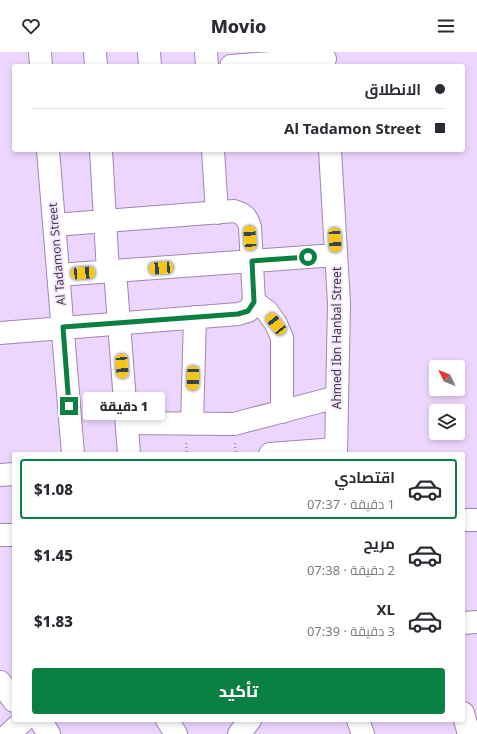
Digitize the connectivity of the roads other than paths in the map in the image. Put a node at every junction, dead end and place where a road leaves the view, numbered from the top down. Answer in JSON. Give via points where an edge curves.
{"nodes":[{"id":1,"x":40,"y":52,"type":"edge"},
{"id":2,"x":95,"y":52,"type":"edge"},
{"id":3,"x":149,"y":52,"type":"edge"},
{"id":4,"x":206,"y":52,"type":"edge"},
{"id":5,"x":325,"y":59,"type":"edge"},
{"id":6,"x":41,"y":64,"type":"edge"},
{"id":7,"x":96,"y":64,"type":"edge"},
{"id":8,"x":150,"y":64,"type":"edge"},
{"id":9,"x":207,"y":64,"type":"edge"},
{"id":10,"x":258,"y":64,"type":"edge"},
{"id":11,"x":48,"y":152,"type":"edge"},
{"id":12,"x":101,"y":152,"type":"edge"},
{"id":13,"x":212,"y":152,"type":"edge"},
{"id":14,"x":330,"y":152,"type":"edge"},
{"id":15,"x":217,"y":213,"type":"junction"},
{"id":16,"x":105,"y":221,"type":"junction"},
{"id":17,"x":54,"y":224,"type":"junction"},
{"id":18,"x":336,"y":255,"type":"junction"},
{"id":19,"x":252,"y":261,"type":"junction"},
{"id":20,"x":111,"y":271,"type":"junction"},
{"id":21,"x":58,"y":275,"type":"junction"},
{"id":22,"x":254,"y":302,"type":"junction"},
{"id":23,"x":195,"y":317,"type":"junction"},
{"id":24,"x":119,"y":322,"type":"junction"},
{"id":25,"x":63,"y":327,"type":"junction"},
{"id":26,"x":0,"y":333,"type":"edge"},
{"id":27,"x":337,"y":397,"type":"junction"},
{"id":28,"x":282,"y":412,"type":"junction"},
{"id":29,"x":127,"y":423,"type":"junction"},
{"id":30,"x":192,"y":424,"type":"junction"},
{"id":31,"x":73,"y":452,"type":"edge"},
{"id":32,"x":129,"y":452,"type":"edge"},
{"id":33,"x":336,"y":452,"type":"edge"},
{"id":34,"x":12,"y":474,"type":"edge"},
{"id":35,"x":0,"y":475,"type":"edge"},
{"id":36,"x":465,"y":520,"type":"edge"},
{"id":37,"x":477,"y":520,"type":"edge"},
{"id":38,"x":12,"y":535,"type":"edge"},
{"id":39,"x":0,"y":536,"type":"edge"},
{"id":40,"x":477,"y":622,"type":"edge"},
{"id":41,"x":465,"y":623,"type":"edge"},
{"id":42,"x":0,"y":682,"type":"edge"},
{"id":43,"x":12,"y":698,"type":"edge"},
{"id":44,"x":465,"y":720,"type":"edge"},
{"id":45,"x":22,"y":722,"type":"edge"},
{"id":46,"x":41,"y":722,"type":"edge"},
{"id":47,"x":167,"y":722,"type":"edge"},
{"id":48,"x":248,"y":722,"type":"edge"},
{"id":49,"x":359,"y":722,"type":"edge"},
{"id":50,"x":9,"y":734,"type":"edge"},
{"id":51,"x":50,"y":734,"type":"edge"},
{"id":52,"x":176,"y":734,"type":"edge"},
{"id":53,"x":239,"y":734,"type":"edge"},
{"id":54,"x":363,"y":734,"type":"edge"},
{"id":55,"x":469,"y":734,"type":"edge"}],
"edges":[{"from":1,"to":6,"type":"street"},
{"from":2,"to":7,"type":"street"},
{"from":3,"to":8,"type":"street"},
{"from":4,"to":9,"type":"street"},
{"from":5,"to":10,"type":"street"},
{"from":11,"to":17,"type":"street","name":"Al Tadamon Street"},
{"from":12,"to":16,"type":"street"},
{"from":13,"to":15,"type":"street"},
{"from":14,"to":18,"type":"street","name":"Ahmed Ibn Hanbal Street"},
{"from":15,"to":16,"type":"street"},
{"from":15,"to":19,"type":"street","via":[[234,211],[242,213],[248,219]]},
{"from":16,"to":17,"type":"street"},
{"from":16,"to":20,"type":"street"},
{"from":17,"to":21,"type":"street","name":"Al Tadamon Street"},
{"from":18,"to":19,"type":"street"},
{"from":18,"to":27,"type":"street","name":"Ahmed Ibn Hanbal Street","via":[[339,303]]},
{"from":19,"to":20,"type":"street"},
{"from":19,"to":22,"type":"street"},
{"from":20,"to":21,"type":"street"},
{"from":20,"to":24,"type":"street"},
{"from":21,"to":25,"type":"street","name":"Al Tadamon Street"},
{"from":22,"to":23,"type":"street","via":[[248,311],[238,314]]},
{"from":22,"to":28,"type":"street","via":[[267,311],[282,338]]},
{"from":23,"to":24,"type":"street"},
{"from":23,"to":30,"type":"street"},
{"from":24,"to":25,"type":"street"},
{"from":24,"to":29,"type":"street"},
{"from":25,"to":26,"type":"street"},
{"from":25,"to":31,"type":"street","name":"Al Tadamon Street"},
{"from":27,"to":28,"type":"street"},
{"from":27,"to":33,"type":"street","name":"Ahmed Ibn Hanbal Street"},
{"from":28,"to":30,"type":"street","via":[[234,424]]},
{"from":29,"to":30,"type":"street"},
{"from":29,"to":32,"type":"street"},
{"from":34,"to":35,"type":"street"},
{"from":36,"to":37,"type":"street"},
{"from":38,"to":39,"type":"street"},
{"from":40,"to":41,"type":"street"},
{"from":42,"to":43,"type":"street"},
{"from":44,"to":55,"type":"street"},
{"from":45,"to":50,"type":"street"},
{"from":46,"to":51,"type":"street"},
{"from":47,"to":52,"type":"street"},
{"from":48,"to":53,"type":"street"},
{"from":49,"to":54,"type":"street"}]}
